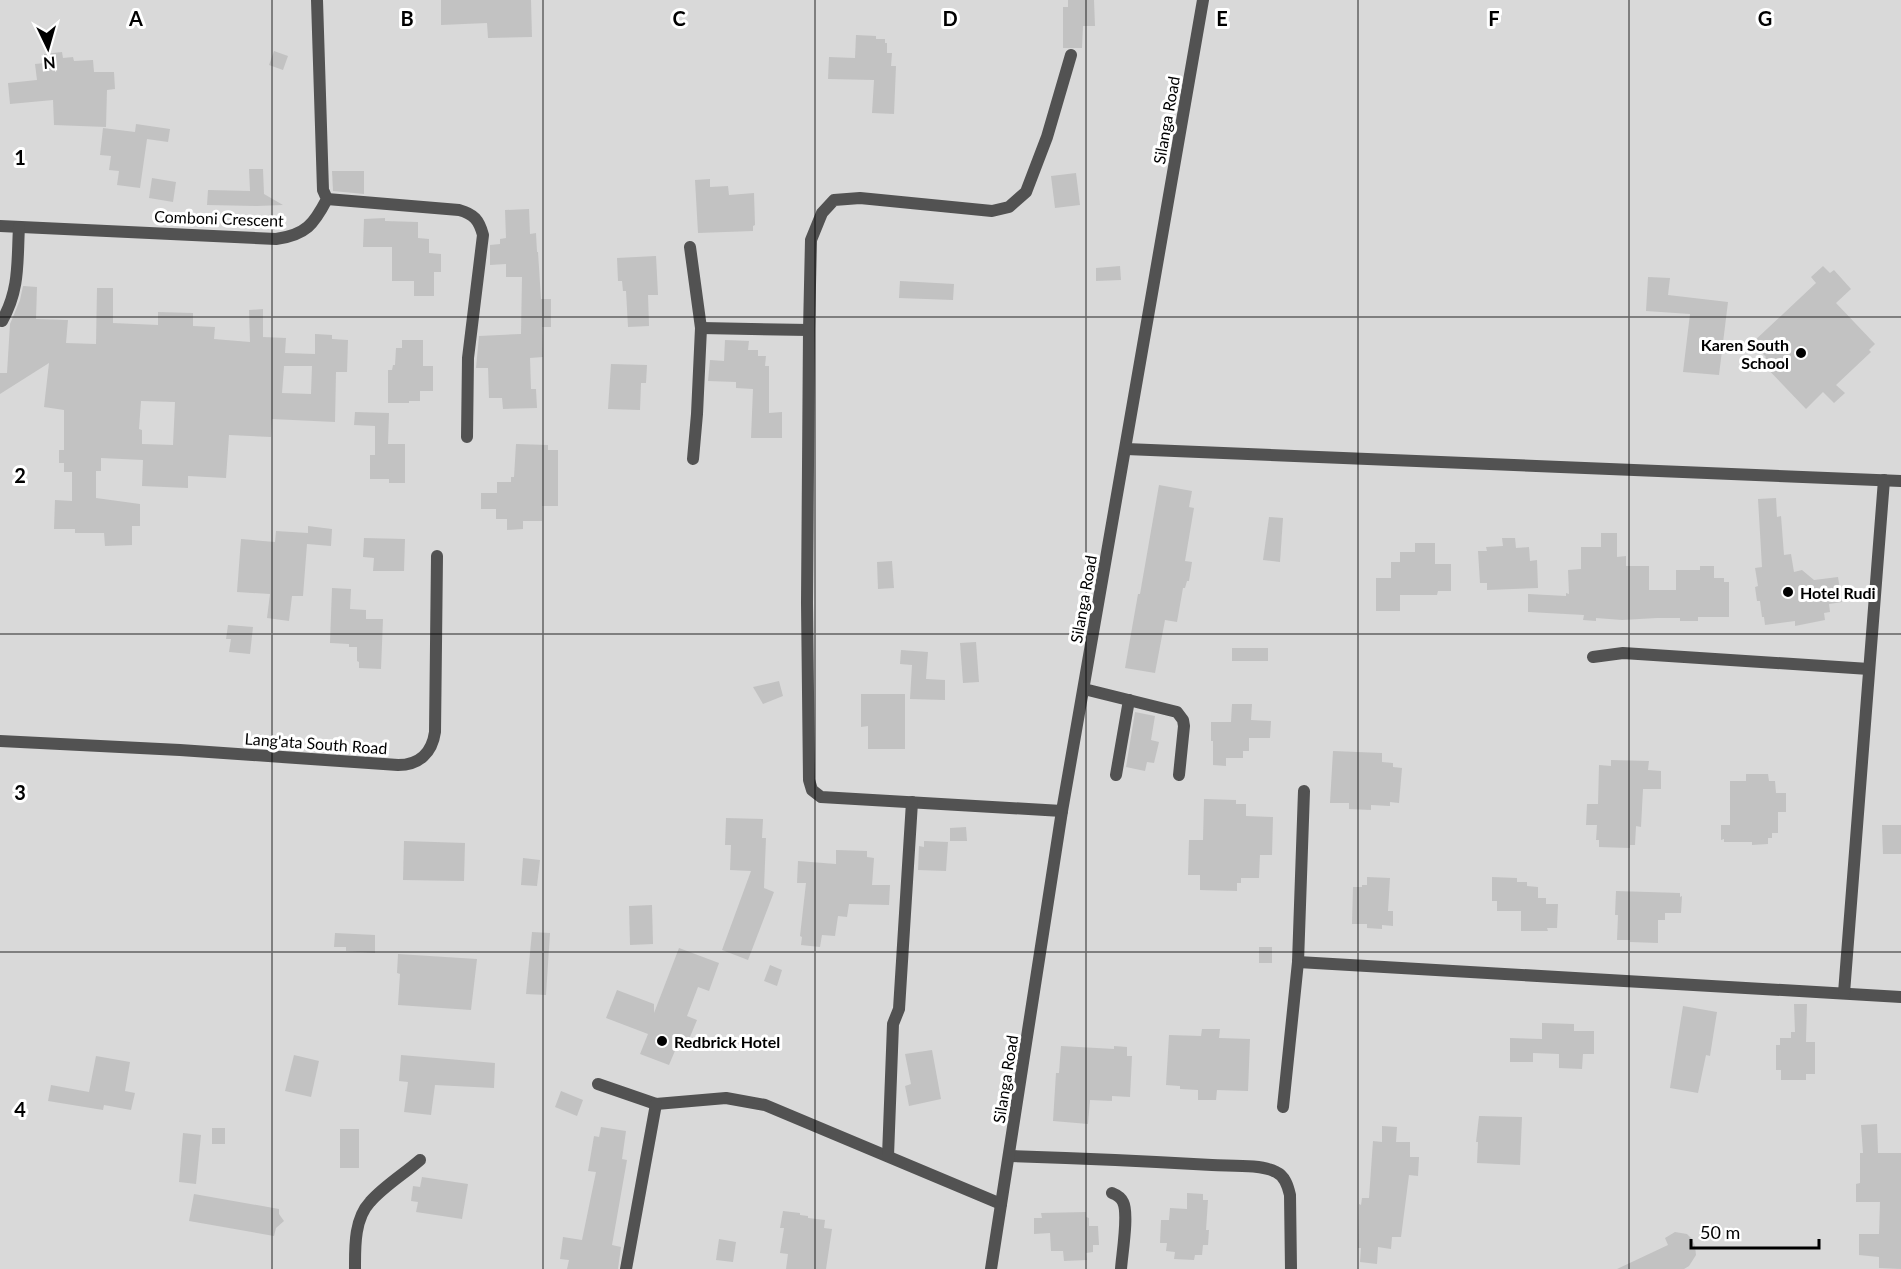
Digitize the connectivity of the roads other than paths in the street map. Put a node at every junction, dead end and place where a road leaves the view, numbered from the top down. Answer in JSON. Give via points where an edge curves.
{"nodes":[{"id":1,"x":317,"y":0,"type":"edge"},
{"id":2,"x":1203,"y":0,"type":"edge"},
{"id":3,"x":1071,"y":54,"type":"dead end"},
{"id":4,"x":327,"y":199,"type":"junction"},
{"id":5,"x":0,"y":226,"type":"edge"},
{"id":6,"x":19,"y":227,"type":"junction"},
{"id":7,"x":690,"y":247,"type":"dead end"},
{"id":8,"x":2,"y":321,"type":"dead end"},
{"id":9,"x":701,"y":328,"type":"junction"},
{"id":10,"x":808,"y":330,"type":"junction"},
{"id":11,"x":467,"y":437,"type":"dead end"},
{"id":12,"x":1126,"y":449,"type":"junction"},
{"id":13,"x":693,"y":459,"type":"dead end"},
{"id":14,"x":1884,"y":480,"type":"junction"},
{"id":15,"x":1901,"y":481,"type":"edge"},
{"id":16,"x":436,"y":556,"type":"dead end"},
{"id":17,"x":1593,"y":657,"type":"dead end"},
{"id":18,"x":1869,"y":669,"type":"junction"},
{"id":19,"x":1084,"y":689,"type":"junction"},
{"id":20,"x":1129,"y":700,"type":"junction"},
{"id":21,"x":0,"y":741,"type":"edge"},
{"id":22,"x":1116,"y":775,"type":"dead end"},
{"id":23,"x":1179,"y":775,"type":"dead end"},
{"id":24,"x":1304,"y":791,"type":"dead end"},
{"id":25,"x":912,"y":802,"type":"junction"},
{"id":26,"x":1062,"y":811,"type":"junction"},
{"id":27,"x":1298,"y":962,"type":"junction"},
{"id":28,"x":1844,"y":993,"type":"junction"},
{"id":29,"x":1901,"y":997,"type":"edge"},
{"id":30,"x":598,"y":1084,"type":"dead end"},
{"id":31,"x":656,"y":1104,"type":"junction"},
{"id":32,"x":1283,"y":1107,"type":"dead end"},
{"id":33,"x":888,"y":1156,"type":"junction"},
{"id":34,"x":1010,"y":1156,"type":"junction"},
{"id":35,"x":420,"y":1160,"type":"dead end"},
{"id":36,"x":1112,"y":1193,"type":"dead end"},
{"id":37,"x":1001,"y":1204,"type":"junction"},
{"id":38,"x":355,"y":1269,"type":"edge"},
{"id":39,"x":626,"y":1269,"type":"edge"},
{"id":40,"x":991,"y":1269,"type":"edge"},
{"id":41,"x":1121,"y":1269,"type":"edge"},
{"id":42,"x":1291,"y":1269,"type":"edge"}],
"edges":[{"from":1,"to":4,"type":"street","via":[[323,190]]},
{"from":2,"to":12,"type":"street","name":"Silanga Road"},
{"from":3,"to":10,"type":"street","via":[[1026,192],[1009,207],[992,211],[860,198],[834,200],[822,213],[811,240]]},
{"from":4,"to":6,"type":"street","name":"Comboni Crescent","via":[[316,220],[305,230],[276,239]]},
{"from":4,"to":11,"type":"street","via":[[459,210],[470,213],[480,224],[483,235],[468,357]]},
{"from":5,"to":6,"type":"street","name":"Comboni Crescent"},
{"from":6,"to":8,"type":"street","via":[[15,289]]},
{"from":7,"to":9,"type":"street"},
{"from":9,"to":10,"type":"street"},
{"from":9,"to":13,"type":"street"},
{"from":10,"to":25,"type":"street","via":[[809,780],[812,790],[822,797]]},
{"from":12,"to":14,"type":"street"},
{"from":12,"to":19,"type":"street","name":"Silanga Road"},
{"from":14,"to":15,"type":"street"},
{"from":14,"to":18,"type":"street"},
{"from":16,"to":21,"type":"street","name":"Lang'ata South Road","via":[[434,742],[415,762],[398,765]]},
{"from":17,"to":18,"type":"street","via":[[1623,653]]},
{"from":18,"to":28,"type":"street"},
{"from":19,"to":20,"type":"street"},
{"from":19,"to":26,"type":"street","name":"Silanga Road"},
{"from":20,"to":22,"type":"street"},
{"from":20,"to":23,"type":"street","via":[[1181,716],[1184,726]]},
{"from":24,"to":27,"type":"street"},
{"from":25,"to":26,"type":"street"},
{"from":25,"to":33,"type":"street","via":[[899,1009],[893,1024]]},
{"from":26,"to":34,"type":"street","name":"Silanga Road"},
{"from":27,"to":28,"type":"street"},
{"from":27,"to":32,"type":"street"},
{"from":28,"to":29,"type":"street"},
{"from":30,"to":31,"type":"street"},
{"from":31,"to":33,"type":"street","via":[[717,1099],[756,1102]]},
{"from":31,"to":39,"type":"street"},
{"from":33,"to":37,"type":"street"},
{"from":34,"to":37,"type":"street","name":"Silanga Road"},
{"from":34,"to":42,"type":"street","via":[[1152,1161],[1278,1172],[1290,1194]]},
{"from":35,"to":38,"type":"street","via":[[368,1203],[359,1221]]},
{"from":36,"to":41,"type":"street","via":[[1124,1204]]},
{"from":37,"to":40,"type":"street","name":"Silanga Road"}]}
